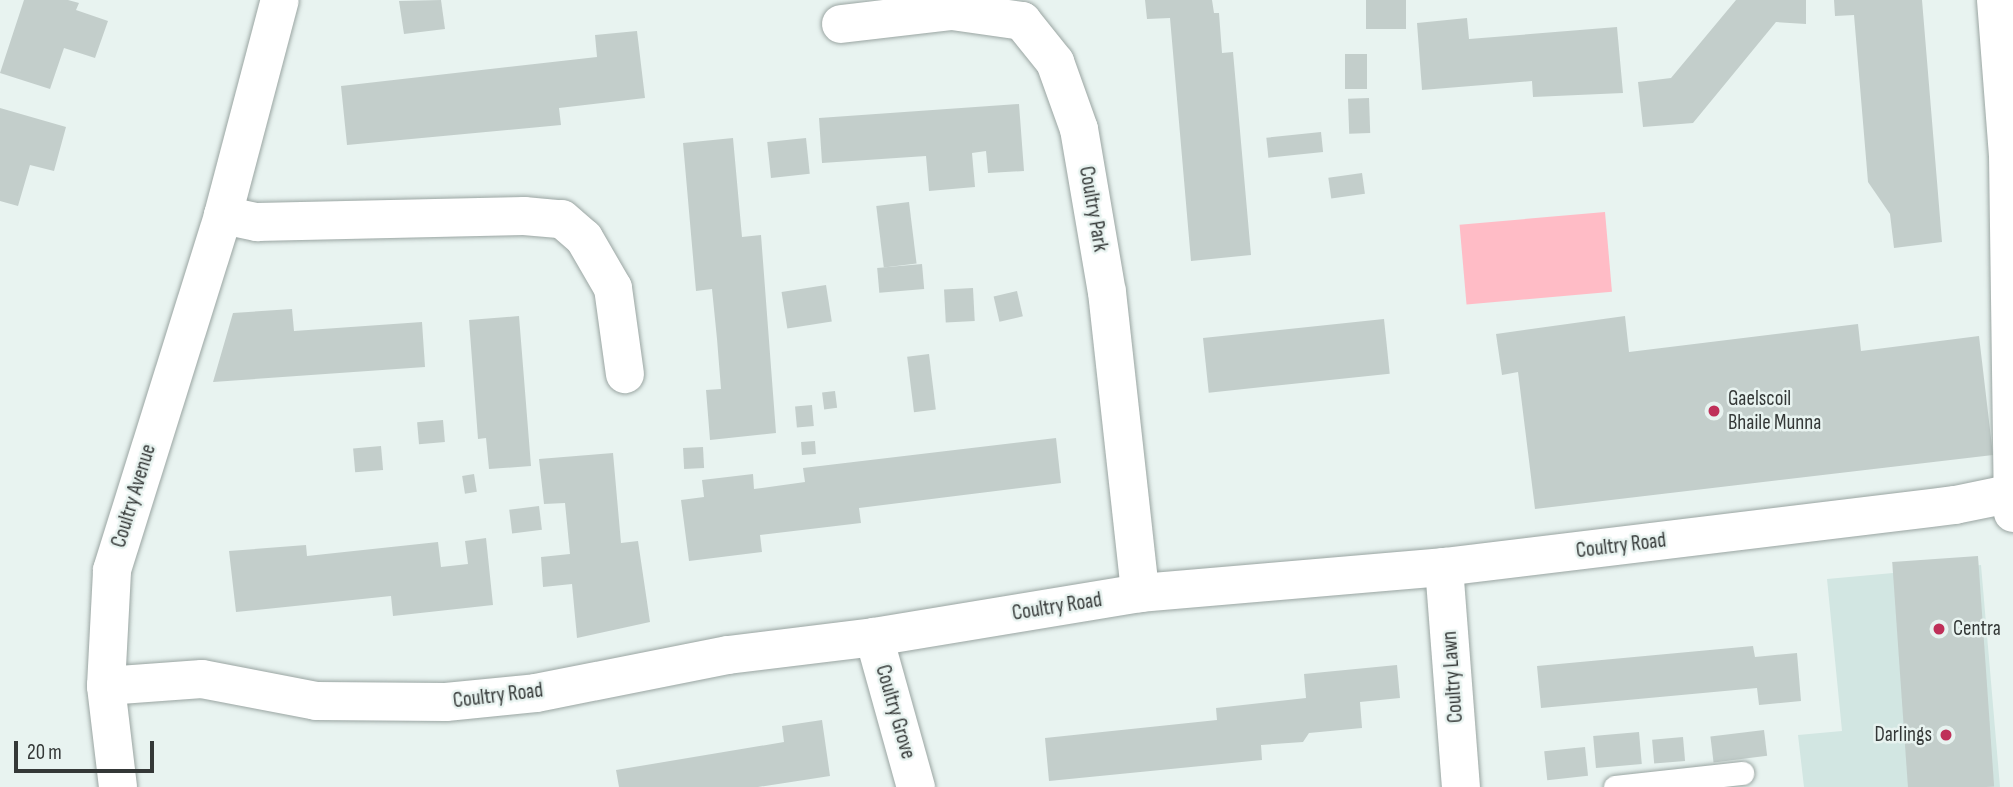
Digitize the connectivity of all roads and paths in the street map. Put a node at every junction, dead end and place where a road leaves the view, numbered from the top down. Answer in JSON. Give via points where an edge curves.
{"nodes":[{"id":1,"x":281,"y":0,"type":"edge"},
{"id":2,"x":1996,"y":0,"type":"edge"},
{"id":3,"x":841,"y":24,"type":"dead end"},
{"id":4,"x":2010,"y":155,"type":"edge"},
{"id":5,"x":223,"y":215,"type":"junction"},
{"id":6,"x":625,"y":374,"type":"dead end"},
{"id":7,"x":2012,"y":500,"type":"edge"},
{"id":8,"x":1444,"y":567,"type":"junction"},
{"id":9,"x":1140,"y":593,"type":"junction"},
{"id":10,"x":874,"y":637,"type":"junction"},
{"id":11,"x":106,"y":687,"type":"junction"},
{"id":12,"x":1742,"y":773,"type":"dead end"},
{"id":13,"x":118,"y":787,"type":"edge"},
{"id":14,"x":916,"y":787,"type":"edge"},
{"id":15,"x":1461,"y":787,"type":"edge"},
{"id":16,"x":1615,"y":787,"type":"edge"}],
"edges":[{"from":1,"to":5,"type":"street","name":"Coultry Avenue"},
{"from":2,"to":4,"type":"street"},
{"from":3,"to":9,"type":"street","name":"Coultry Park","via":[[952,10],[1022,21],[1055,62],[1079,129],[1107,292]]},
{"from":4,"to":7,"type":"street"},
{"from":5,"to":6,"type":"street","via":[[257,222],[562,219],[584,238],[613,288]]},
{"from":5,"to":11,"type":"street","name":"Coultry Avenue","via":[[111,569]]},
{"from":7,"to":8,"type":"street","name":"Coultry Road"},
{"from":8,"to":9,"type":"street","name":"Coultry Road"},
{"from":8,"to":15,"type":"street","name":"Coultry Lawn"},
{"from":9,"to":10,"type":"street","name":"Coultry Road"},
{"from":10,"to":11,"type":"street","name":"Coultry Road","via":[[728,655],[537,693],[446,702],[316,701],[202,679]]},
{"from":10,"to":14,"type":"street","name":"Coultry Grove"},
{"from":11,"to":13,"type":"street","name":"Coultry Avenue"},
{"from":12,"to":16,"type":"lane"}]}
